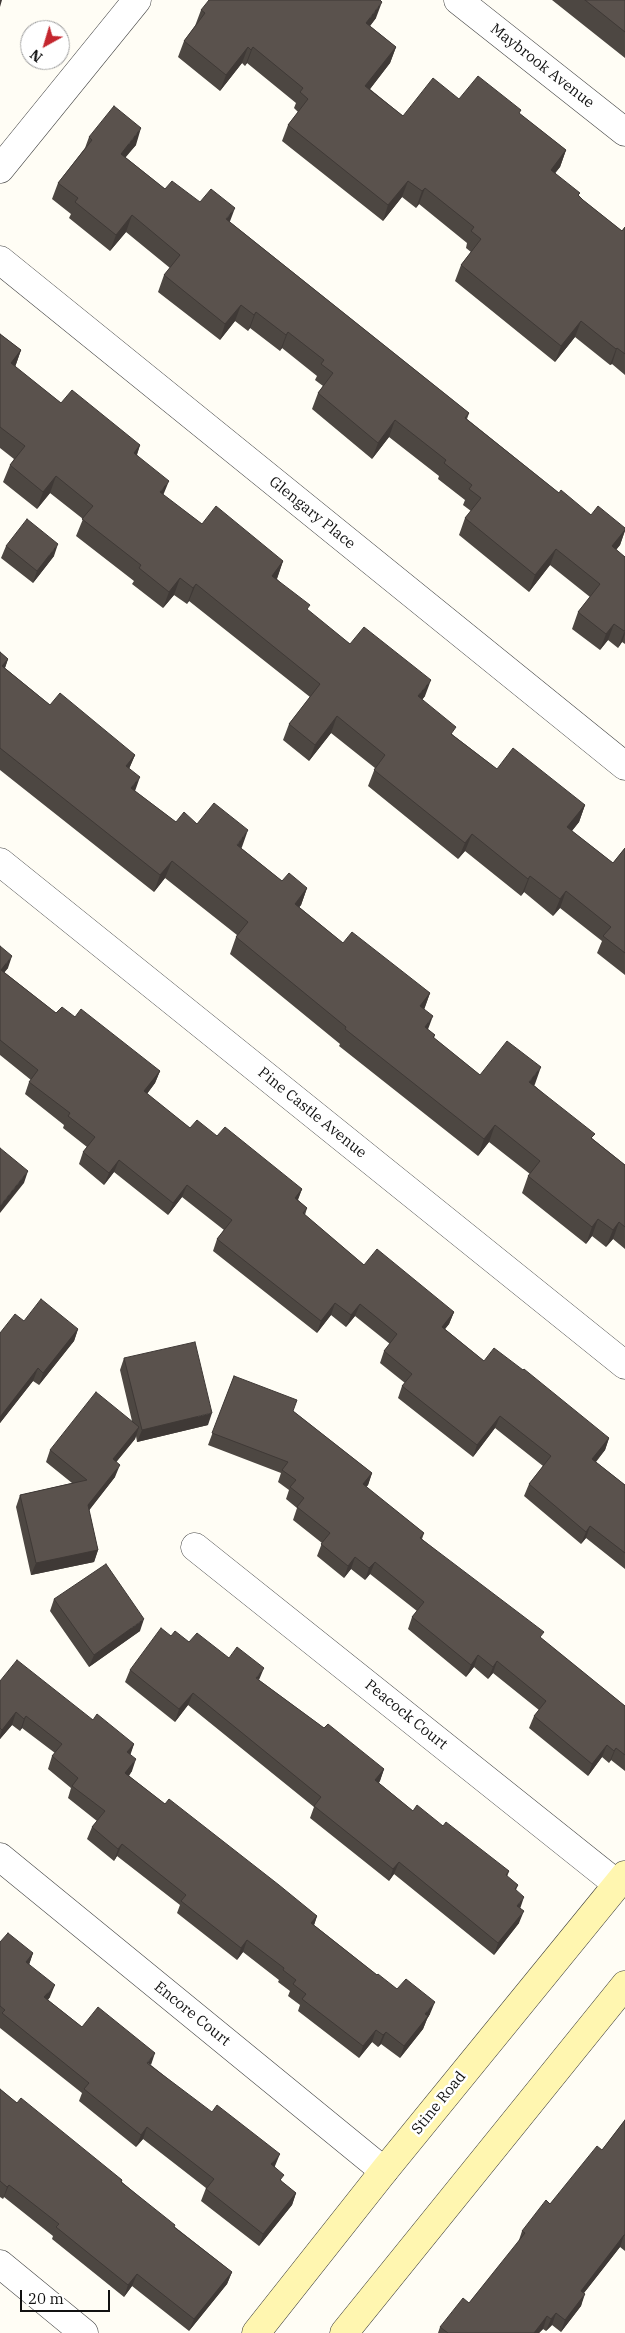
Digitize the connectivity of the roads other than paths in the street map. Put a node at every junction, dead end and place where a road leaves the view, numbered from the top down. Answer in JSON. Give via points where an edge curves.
{"nodes":[{"id":1,"x":137,"y":0,"type":"edge"},
{"id":2,"x":458,"y":0,"type":"edge"},
{"id":3,"x":625,"y":132,"type":"edge"},
{"id":4,"x":0,"y":169,"type":"edge"},
{"id":5,"x":0,"y":260,"type":"edge"},
{"id":6,"x":625,"y":765,"type":"edge"},
{"id":7,"x":0,"y":862,"type":"edge"},
{"id":8,"x":625,"y":1364,"type":"edge"},
{"id":9,"x":195,"y":1546,"type":"dead end"},
{"id":10,"x":0,"y":1858,"type":"edge"},
{"id":11,"x":621,"y":1880,"type":"edge"},
{"id":12,"x":625,"y":1985,"type":"edge"},
{"id":13,"x":384,"y":2171,"type":"junction"},
{"id":14,"x":0,"y":2264,"type":"edge"},
{"id":15,"x":84,"y":2333,"type":"edge"},
{"id":16,"x":256,"y":2333,"type":"edge"},
{"id":17,"x":344,"y":2333,"type":"edge"}],
"edges":[{"from":1,"to":4,"type":"street"},
{"from":2,"to":3,"type":"street","name":"Maybrook Avenue"},
{"from":5,"to":6,"type":"street","name":"Glengary Place"},
{"from":7,"to":8,"type":"street","name":"Pine Castle Avenue"},
{"from":9,"to":11,"type":"street","name":"Peacock Court"},
{"from":10,"to":13,"type":"street","name":"Encore Court"},
{"from":11,"to":13,"type":"main road","name":"Stine Road"},
{"from":12,"to":17,"type":"main road"},
{"from":13,"to":16,"type":"main road","name":"Stine Road"},
{"from":14,"to":15,"type":"street"}]}
